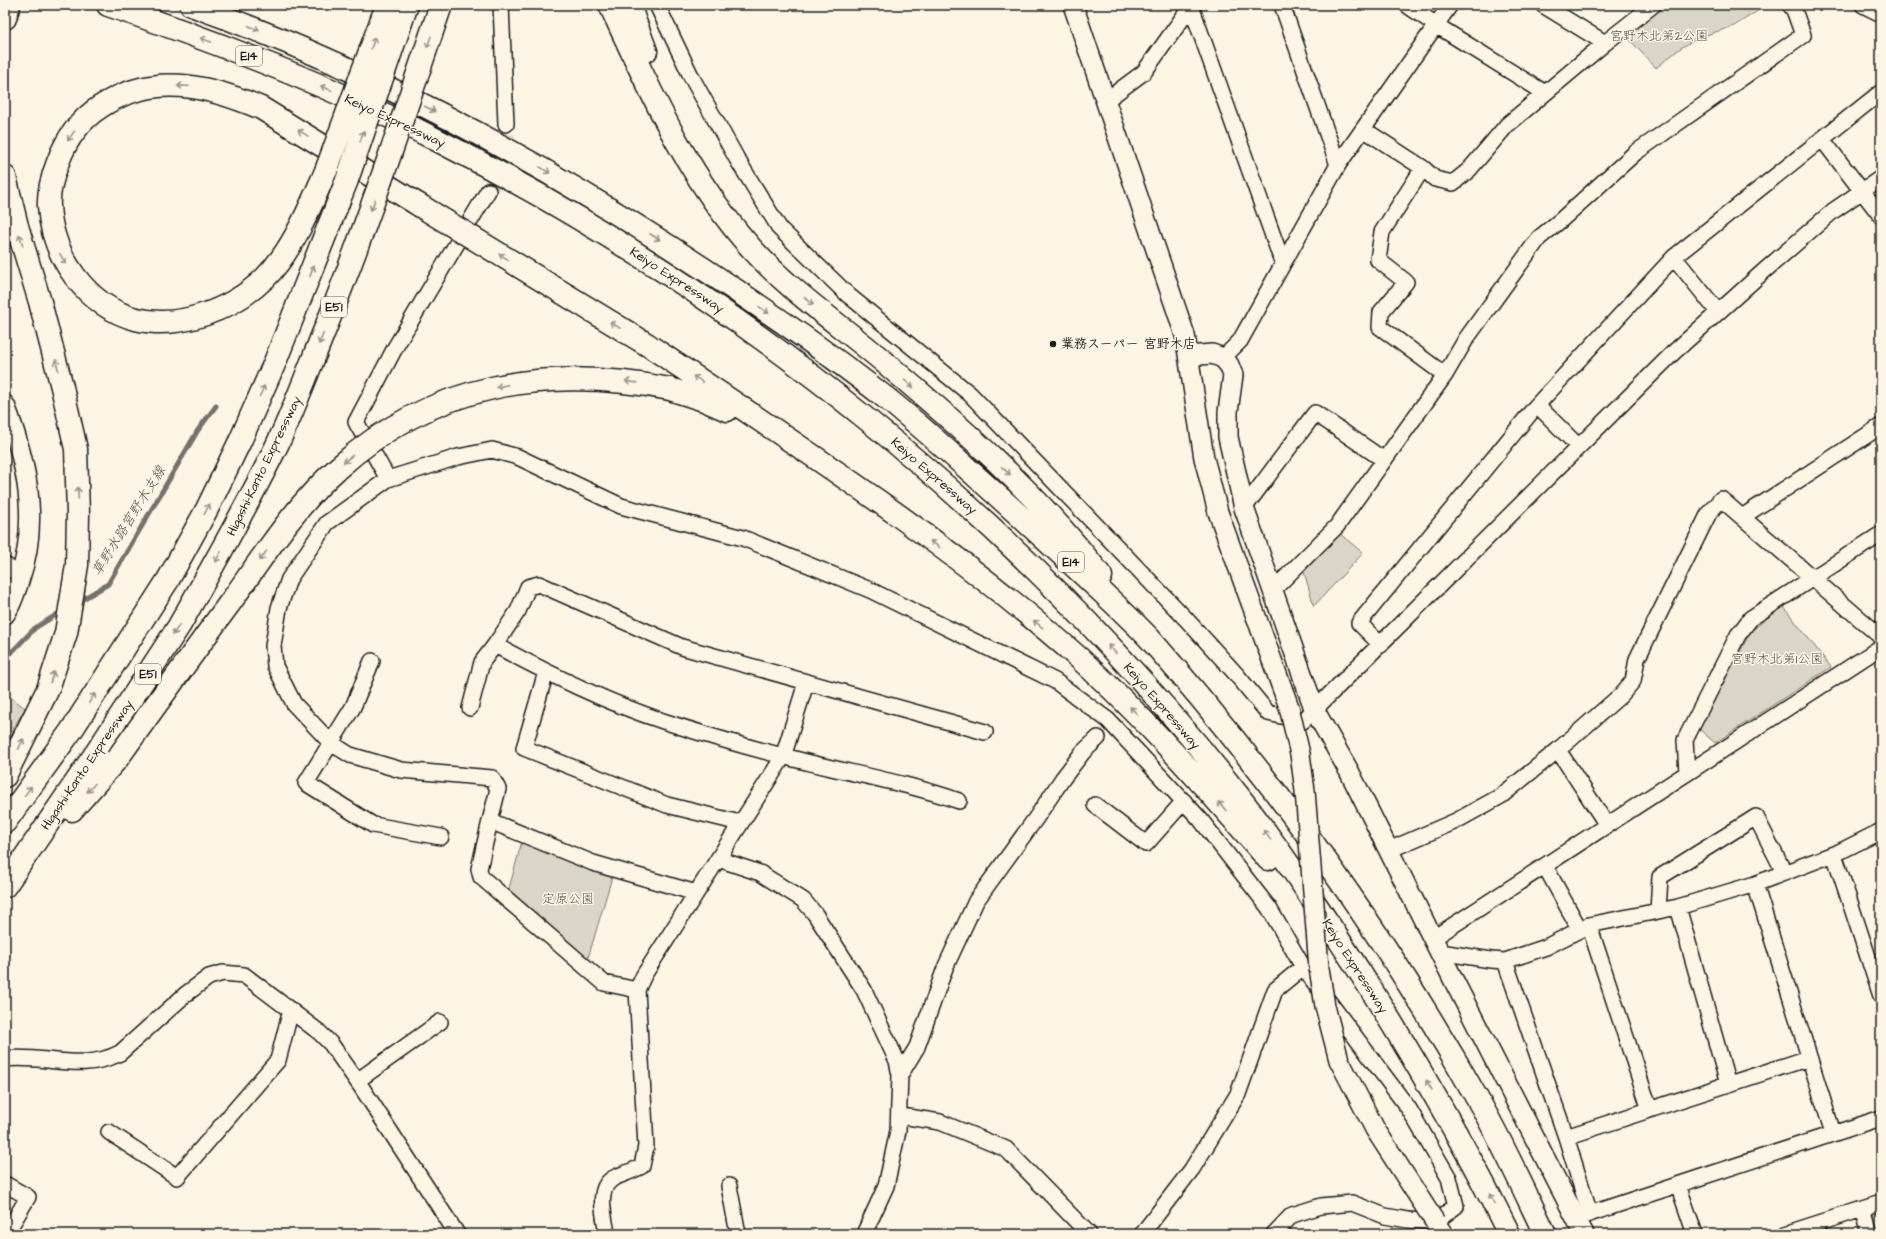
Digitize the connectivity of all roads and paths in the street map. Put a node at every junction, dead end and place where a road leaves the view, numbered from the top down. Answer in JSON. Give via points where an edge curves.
{"nodes":[{"id":1,"x":108,"y":5,"type":"edge"},
{"id":2,"x":191,"y":5,"type":"edge"},
{"id":3,"x":387,"y":5,"type":"edge"},
{"id":4,"x":407,"y":5,"type":"edge"},
{"id":5,"x":441,"y":5,"type":"edge"},
{"id":6,"x":501,"y":5,"type":"edge"},
{"id":7,"x":610,"y":5,"type":"edge"},
{"id":8,"x":629,"y":5,"type":"edge"},
{"id":9,"x":658,"y":5,"type":"edge"},
{"id":10,"x":1073,"y":5,"type":"edge"},
{"id":11,"x":1282,"y":5,"type":"edge"},
{"id":12,"x":1407,"y":5,"type":"edge"},
{"id":13,"x":1450,"y":5,"type":"edge"},
{"id":14,"x":1543,"y":5,"type":"edge"},
{"id":15,"x":1653,"y":5,"type":"edge"},
{"id":16,"x":1790,"y":5,"type":"edge"},
{"id":17,"x":1863,"y":5,"type":"edge"},
{"id":18,"x":1192,"y":6,"type":"edge"},
{"id":19,"x":1881,"y":14,"type":"edge"},
{"id":20,"x":1436,"y":25,"type":"junction"},
{"id":21,"x":1605,"y":43,"type":"junction"},
{"id":22,"x":1545,"y":92,"type":"junction"},
{"id":23,"x":1881,"y":92,"type":"edge"},
{"id":24,"x":1105,"y":100,"type":"junction"},
{"id":25,"x":506,"y":124,"type":"tunnel mouth"},
{"id":26,"x":1363,"y":129,"type":"junction"},
{"id":27,"x":1822,"y":139,"type":"junction"},
{"id":28,"x":1338,"y":165,"type":"junction"},
{"id":29,"x":1422,"y":168,"type":"junction"},
{"id":30,"x":5,"y":177,"type":"edge"},
{"id":31,"x":1881,"y":178,"type":"edge"},
{"id":32,"x":488,"y":191,"type":"tunnel mouth"},
{"id":33,"x":1863,"y":191,"type":"junction"},
{"id":34,"x":1881,"y":216,"type":"edge"},
{"id":35,"x":753,"y":250,"type":"junction"},
{"id":36,"x":1674,"y":257,"type":"junction"},
{"id":37,"x":1283,"y":264,"type":"junction"},
{"id":38,"x":1718,"y":312,"type":"junction"},
{"id":39,"x":1189,"y":356,"type":"junction"},
{"id":40,"x":1223,"y":358,"type":"junction"},
{"id":41,"x":1445,"y":375,"type":"junction"},
{"id":42,"x":5,"y":405,"type":"edge"},
{"id":43,"x":1537,"y":405,"type":"junction"},
{"id":44,"x":1881,"y":426,"type":"edge"},
{"id":45,"x":1579,"y":447,"type":"junction"},
{"id":46,"x":1384,"y":460,"type":"junction"},
{"id":47,"x":835,"y":471,"type":"junction"},
{"id":48,"x":388,"y":479,"type":"junction"},
{"id":49,"x":1244,"y":508,"type":"junction"},
{"id":50,"x":1742,"y":517,"type":"junction"},
{"id":51,"x":1881,"y":534,"type":"edge"},
{"id":52,"x":5,"y":565,"type":"edge"},
{"id":53,"x":21,"y":576,"type":"junction"},
{"id":54,"x":1813,"y":578,"type":"junction"},
{"id":55,"x":1272,"y":591,"type":"junction"},
{"id":56,"x":5,"y":614,"type":"edge"},
{"id":57,"x":1146,"y":635,"type":"junction"},
{"id":58,"x":1881,"y":637,"type":"edge"},
{"id":59,"x":495,"y":645,"type":"junction"},
{"id":60,"x":1381,"y":645,"type":"junction"},
{"id":61,"x":1881,"y":647,"type":"edge"},
{"id":62,"x":372,"y":661,"type":"dead end"},
{"id":63,"x":546,"y":672,"type":"junction"},
{"id":64,"x":806,"y":683,"type":"junction"},
{"id":65,"x":470,"y":708,"type":"dead end"},
{"id":66,"x":1315,"y":711,"type":"junction"},
{"id":67,"x":985,"y":732,"type":"dead end"},
{"id":68,"x":1098,"y":738,"type":"dead end"},
{"id":69,"x":331,"y":743,"type":"junction"},
{"id":70,"x":1558,"y":750,"type":"junction"},
{"id":71,"x":108,"y":754,"type":"junction"},
{"id":72,"x":783,"y":756,"type":"junction"},
{"id":73,"x":1687,"y":773,"type":"junction"},
{"id":74,"x":5,"y":776,"type":"edge"},
{"id":75,"x":959,"y":801,"type":"dead end"},
{"id":76,"x":1184,"y":801,"type":"junction"},
{"id":77,"x":1095,"y":805,"type":"dead end"},
{"id":78,"x":490,"y":821,"type":"junction"},
{"id":79,"x":5,"y":822,"type":"edge"},
{"id":80,"x":740,"y":823,"type":"junction"},
{"id":81,"x":1607,"y":825,"type":"junction"},
{"id":82,"x":1881,"y":831,"type":"edge"},
{"id":83,"x":441,"y":837,"type":"dead end"},
{"id":84,"x":1389,"y":850,"type":"junction"},
{"id":85,"x":1834,"y":854,"type":"junction"},
{"id":86,"x":718,"y":859,"type":"junction"},
{"id":87,"x":1545,"y":866,"type":"junction"},
{"id":88,"x":1784,"y":872,"type":"junction"},
{"id":89,"x":10,"y":880,"type":"edge"},
{"id":90,"x":1755,"y":884,"type":"junction"},
{"id":91,"x":696,"y":893,"type":"junction"},
{"id":92,"x":1678,"y":907,"type":"junction"},
{"id":93,"x":1658,"y":911,"type":"junction"},
{"id":94,"x":1584,"y":928,"type":"junction"},
{"id":95,"x":1436,"y":945,"type":"junction"},
{"id":96,"x":1505,"y":961,"type":"junction"},
{"id":97,"x":1355,"y":965,"type":"junction"},
{"id":98,"x":1303,"y":967,"type":"junction"},
{"id":99,"x":637,"y":990,"type":"junction"},
{"id":100,"x":1881,"y":996,"type":"edge"},
{"id":101,"x":291,"y":1010,"type":"junction"},
{"id":102,"x":440,"y":1022,"type":"dead end"},
{"id":103,"x":1809,"y":1058,"type":"junction"},
{"id":104,"x":5,"y":1059,"type":"edge"},
{"id":105,"x":900,"y":1075,"type":"junction"},
{"id":106,"x":357,"y":1080,"type":"junction"},
{"id":107,"x":1728,"y":1084,"type":"junction"},
{"id":108,"x":1650,"y":1110,"type":"junction"},
{"id":109,"x":899,"y":1118,"type":"junction"},
{"id":110,"x":1881,"y":1118,"type":"edge"},
{"id":111,"x":108,"y":1132,"type":"dead end"},
{"id":112,"x":1833,"y":1134,"type":"junction"},
{"id":113,"x":1566,"y":1137,"type":"junction"},
{"id":114,"x":5,"y":1184,"type":"edge"},
{"id":115,"x":1678,"y":1185,"type":"junction"},
{"id":116,"x":729,"y":1186,"type":"dead end"},
{"id":117,"x":1881,"y":1203,"type":"edge"},
{"id":118,"x":1863,"y":1209,"type":"junction"},
{"id":119,"x":1584,"y":1222,"type":"edge"},
{"id":120,"x":1439,"y":1228,"type":"edge"},
{"id":121,"x":6,"y":1234,"type":"edge"},
{"id":122,"x":457,"y":1234,"type":"edge"},
{"id":123,"x":607,"y":1234,"type":"edge"},
{"id":124,"x":738,"y":1234,"type":"edge"},
{"id":125,"x":864,"y":1234,"type":"edge"},
{"id":126,"x":1089,"y":1234,"type":"edge"},
{"id":127,"x":1142,"y":1234,"type":"edge"},
{"id":128,"x":1274,"y":1234,"type":"edge"},
{"id":129,"x":1509,"y":1234,"type":"edge"},
{"id":130,"x":1545,"y":1234,"type":"edge"},
{"id":131,"x":1695,"y":1234,"type":"edge"},
{"id":132,"x":1785,"y":1234,"type":"edge"},
{"id":133,"x":1870,"y":1234,"type":"edge"}],
"edges":[{"from":97,"to":1,"type":"highway","name":"Keiyo Expressway","number":"E14","one_way":true,"via":[[1288,863],[1232,788],[1155,697],[1046,578],[925,466],[843,398],[701,295],[526,187],[434,138],[291,73]]},
{"from":2,"to":57,"type":"highway","name":"Keiyo Expressway","number":"E14","one_way":true,"via":[[237,21],[342,65],[444,116],[532,162],[712,274],[887,399],[1053,546]]},
{"from":47,"to":3,"type":"highway","one_way":true,"bridge":true,"via":[[648,345],[419,205],[261,108],[208,89],[166,86],[145,87],[127,92],[94,111],[71,134],[52,175],[48,205],[58,251],[87,291],[112,309],[136,319],[189,320],[218,310],[245,295],[265,278],[305,218],[326,171]]},
{"from":79,"to":4,"type":"highway","number":"E51","one_way":true,"bridge":true,"via":[[71,731],[168,580],[207,509],[278,354],[347,180]]},
{"from":5,"to":71,"type":"highway","name":"Higashi-Kanto Expressway","number":"E51","one_way":true,"bridge":true,"via":[[344,283],[278,442],[236,524]]},
{"from":6,"to":25,"type":"street"},
{"from":7,"to":35,"type":"highway","via":[[676,141],[723,214]]},
{"from":8,"to":35,"type":"highway","via":[[683,136],[704,176]]},
{"from":9,"to":66,"type":"street","via":[[692,78],[780,229],[848,295],[970,394],[1186,619],[1268,713],[1303,721]]},
{"from":10,"to":24,"type":"street"},
{"from":11,"to":28,"type":"street"},
{"from":12,"to":20,"type":"street"},
{"from":13,"to":20,"type":"street"},
{"from":14,"to":21,"type":"street"},
{"from":15,"to":21,"type":"street"},
{"from":16,"to":41,"type":"street","via":[[1803,35],[1635,153],[1539,238],[1466,339]]},
{"from":17,"to":19,"type":"street"},
{"from":18,"to":24,"type":"street","via":[[1144,72]]},
{"from":18,"to":37,"type":"street"},
{"from":20,"to":22,"type":"street"},
{"from":20,"to":26,"type":"street"},
{"from":21,"to":22,"type":"street"},
{"from":22,"to":29,"type":"street","via":[[1507,125],[1469,170],[1453,183],[1434,179]]},
{"from":23,"to":27,"type":"street"},
{"from":24,"to":39,"type":"street"},
{"from":26,"to":28,"type":"street"},
{"from":26,"to":29,"type":"street"},
{"from":27,"to":33,"type":"street"},
{"from":27,"to":36,"type":"street"},
{"from":28,"to":37,"type":"street"},
{"from":29,"to":41,"type":"street","via":[[1382,232],[1378,260],[1406,282],[1381,312],[1380,327]]},
{"from":74,"to":30,"type":"highway","one_way":true,"via":[[48,689],[66,632],[77,565],[78,532],[76,449],[40,302]]},
{"from":31,"to":33,"type":"street"},
{"from":32,"to":48,"type":"street","via":[[396,346],[356,422]]},
{"from":33,"to":34,"type":"street"},
{"from":33,"to":38,"type":"street","via":[[1833,211]]},
{"from":35,"to":57,"type":"highway","one_way":true,"via":[[788,283],[948,418],[1027,491],[1083,553]]},
{"from":36,"to":38,"type":"street"},
{"from":36,"to":43,"type":"street"},
{"from":37,"to":40,"type":"street","via":[[1240,341]]},
{"from":38,"to":45,"type":"street"},
{"from":39,"to":40,"type":"street","via":[[1212,354]]},
{"from":39,"to":120,"type":"street","bridge":true,"via":[[1204,458],[1218,512],[1289,707],[1300,754],[1319,968],[1325,1006],[1339,1060],[1375,1129]]},
{"from":40,"to":49,"type":"street","via":[[1233,375],[1228,412],[1228,437]]},
{"from":41,"to":46,"type":"street"},
{"from":42,"to":53,"type":"street","via":[[28,479],[30,523]]},
{"from":43,"to":45,"type":"street"},
{"from":43,"to":60,"type":"street","via":[[1359,623]]},
{"from":44,"to":50,"type":"street"},
{"from":45,"to":60,"type":"street"},
{"from":46,"to":49,"type":"street","via":[[1315,413]]},
{"from":46,"to":55,"type":"street","via":[[1337,526]]},
{"from":47,"to":71,"type":"highway","one_way":true,"bridge":true,"via":[[741,416],[670,389],[632,381],[598,378],[522,381],[449,400],[417,414],[373,440],[337,468],[281,531]]},
{"from":97,"to":47,"type":"highway","one_way":true,"via":[[1274,865],[1174,752],[1079,658],[962,563]]},
{"from":48,"to":69,"type":"street","via":[[327,523],[289,579],[279,608],[273,646],[275,666],[294,704]]},
{"from":48,"to":76,"type":"street","via":[[458,457],[492,450],[518,457],[621,506],[743,538],[870,590],[1055,681],[1108,720]]},
{"from":49,"to":55,"type":"street"},
{"from":50,"to":54,"type":"street"},
{"from":50,"to":70,"type":"street","via":[[1721,499],[1709,513],[1637,659],[1633,681]]},
{"from":51,"to":54,"type":"street"},
{"from":52,"to":53,"type":"street"},
{"from":53,"to":56,"type":"street","via":[[11,605]]},
{"from":54,"to":58,"type":"street"},
{"from":54,"to":73,"type":"street","via":[[1751,618],[1738,635],[1685,740]]},
{"from":55,"to":66,"type":"street"},
{"from":57,"to":130,"type":"highway","name":"Keiyo Expressway","number":"E14","via":[[1292,816],[1384,946],[1483,1109]]},
{"from":59,"to":63,"type":"street"},
{"from":59,"to":64,"type":"street","via":[[518,611],[528,587],[539,584],[682,648]]},
{"from":59,"to":65,"type":"street","via":[[482,662]]},
{"from":60,"to":66,"type":"street"},
{"from":61,"to":73,"type":"street"},
{"from":62,"to":69,"type":"street","via":[[353,707]]},
{"from":63,"to":72,"type":"street","via":[[663,721]]},
{"from":63,"to":80,"type":"street","via":[[524,748],[667,805]]},
{"from":64,"to":67,"type":"street"},
{"from":64,"to":72,"type":"street"},
{"from":66,"to":84,"type":"street"},
{"from":68,"to":105,"type":"street","via":[[1083,752],[1063,778],[976,901],[945,968],[918,1047]]},
{"from":69,"to":78,"type":"street","via":[[350,755],[401,770],[492,778],[498,789]]},
{"from":69,"to":83,"type":"street","via":[[306,783],[373,825]]},
{"from":70,"to":81,"type":"street"},
{"from":70,"to":84,"type":"street","via":[[1501,796],[1456,822]]},
{"from":71,"to":89,"type":"highway","one_way":true},
{"from":72,"to":75,"type":"street","via":[[889,781]]},
{"from":72,"to":80,"type":"street"},
{"from":73,"to":81,"type":"street"},
{"from":76,"to":77,"type":"street","via":[[1146,844]]},
{"from":76,"to":98,"type":"street","via":[[1269,908]]},
{"from":78,"to":91,"type":"street","via":[[593,863]]},
{"from":78,"to":99,"type":"street","via":[[478,869],[481,877],[604,983]]},
{"from":80,"to":86,"type":"street"},
{"from":81,"to":87,"type":"street"},
{"from":82,"to":85,"type":"street"},
{"from":84,"to":95,"type":"street"},
{"from":85,"to":88,"type":"street"},
{"from":85,"to":100,"type":"street"},
{"from":86,"to":91,"type":"street"},
{"from":86,"to":105,"type":"street","via":[[760,873],[803,900],[815,914],[864,990],[897,1061]]},
{"from":87,"to":94,"type":"street"},
{"from":87,"to":95,"type":"street"},
{"from":88,"to":90,"type":"street"},
{"from":88,"to":93,"type":"street","via":[[1756,818],[1660,877]]},
{"from":90,"to":92,"type":"street"},
{"from":90,"to":103,"type":"street"},
{"from":91,"to":99,"type":"street"},
{"from":92,"to":93,"type":"street"},
{"from":92,"to":107,"type":"street"},
{"from":93,"to":94,"type":"street"},
{"from":94,"to":96,"type":"street","via":[[1546,947]]},
{"from":94,"to":108,"type":"street"},
{"from":95,"to":96,"type":"street","via":[[1491,960]]},
{"from":95,"to":119,"type":"street","via":[[1476,1025]]},
{"from":96,"to":113,"type":"street"},
{"from":129,"to":97,"type":"highway","name":"Keiyo Expressway","number":"E14","one_way":true,"via":[[1451,1122]]},
{"from":98,"to":120,"type":"street","via":[[1409,1109],[1449,1178],[1456,1206]]},
{"from":98,"to":127,"type":"street","via":[[1275,990],[1238,1094],[1192,1169]]},
{"from":99,"to":123,"type":"street","via":[[646,1146],[642,1166],[614,1177],[602,1192]]},
{"from":101,"to":104,"type":"street","via":[[244,976],[223,973],[209,977],[186,994],[120,1053],[107,1060],[89,1063]]},
{"from":101,"to":106,"type":"street","via":[[331,1044]]},
{"from":101,"to":111,"type":"street","via":[[278,1060],[177,1177]]},
{"from":102,"to":106,"type":"street"},
{"from":103,"to":107,"type":"street"},
{"from":103,"to":112,"type":"street"},
{"from":105,"to":109,"type":"street"},
{"from":106,"to":122,"type":"street"},
{"from":107,"to":108,"type":"street"},
{"from":108,"to":113,"type":"street"},
{"from":109,"to":125,"type":"street","via":[[886,1186]]},
{"from":109,"to":126,"type":"street","via":[[940,1122],[1006,1150]]},
{"from":110,"to":112,"type":"street"},
{"from":112,"to":115,"type":"street"},
{"from":113,"to":119,"type":"street"},
{"from":114,"to":121,"type":"street","via":[[28,1197]]},
{"from":115,"to":119,"type":"street"},
{"from":115,"to":131,"type":"street"},
{"from":116,"to":124,"type":"street"},
{"from":117,"to":118,"type":"street"},
{"from":118,"to":132,"type":"street"},
{"from":118,"to":133,"type":"street"},
{"from":120,"to":128,"type":"street","via":[[1385,1216],[1352,1204],[1321,1206],[1292,1215]]}]}
